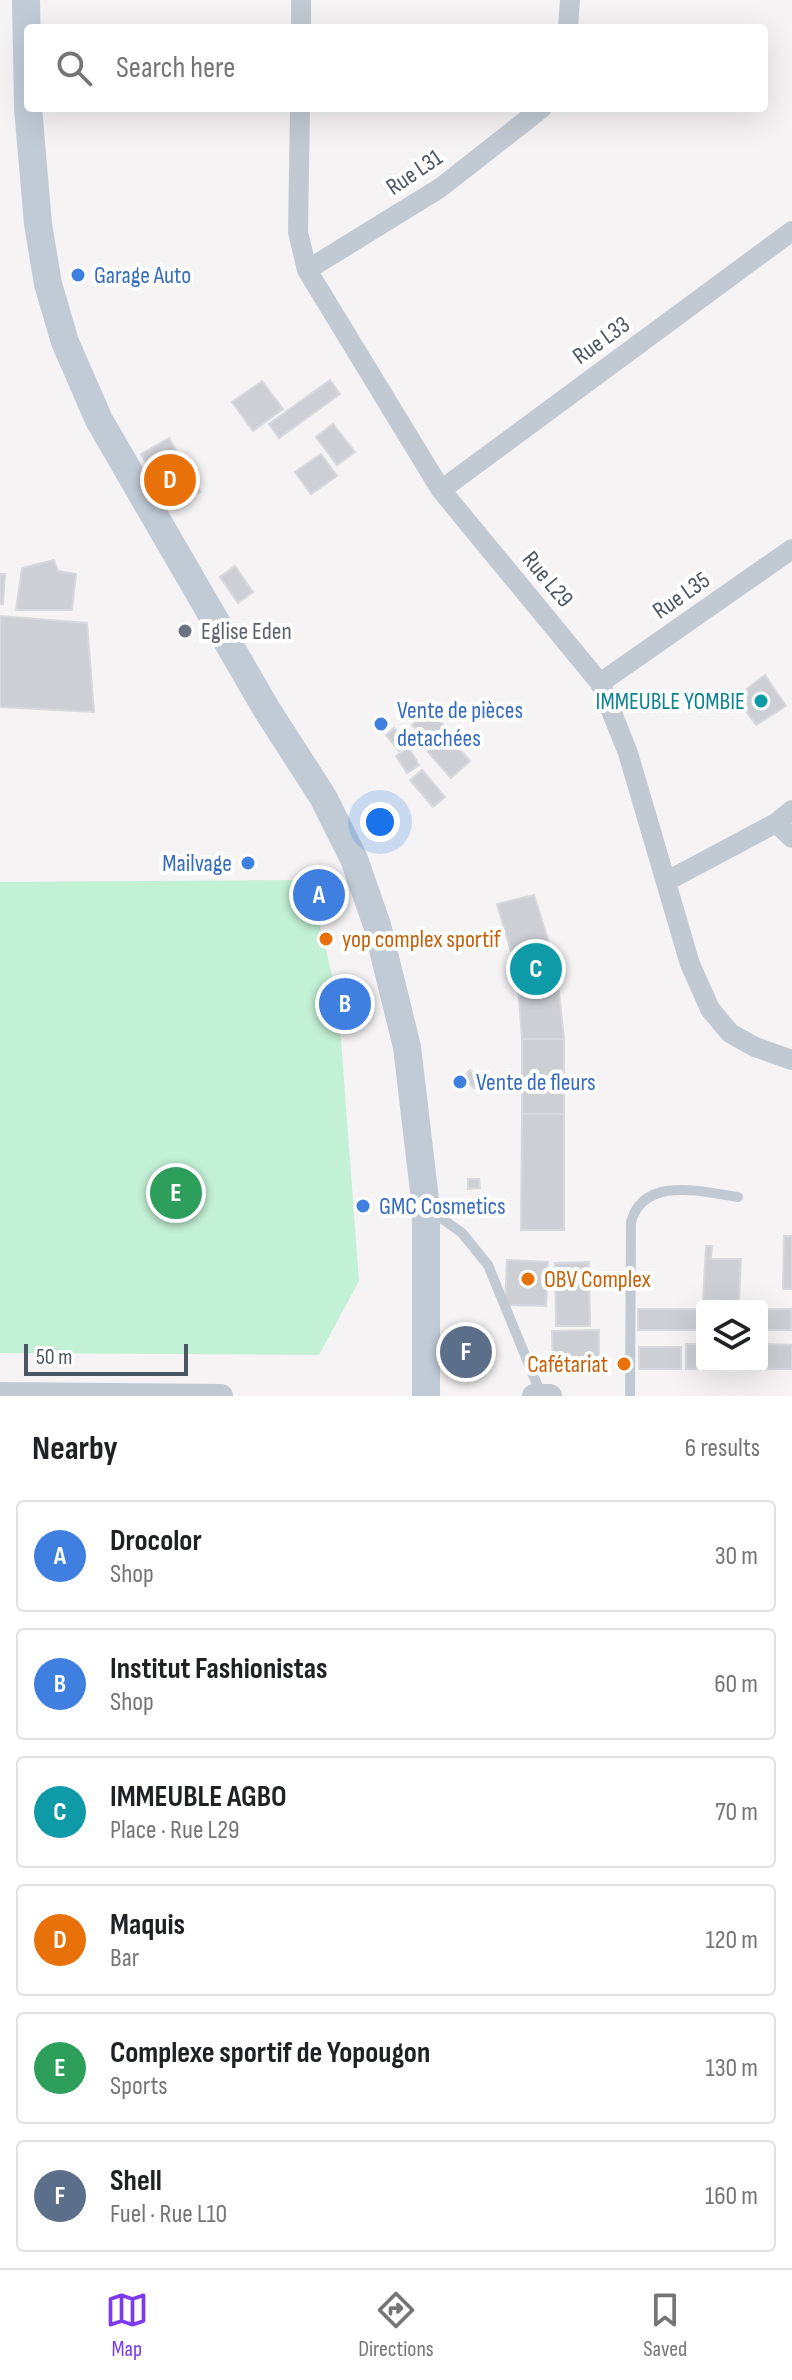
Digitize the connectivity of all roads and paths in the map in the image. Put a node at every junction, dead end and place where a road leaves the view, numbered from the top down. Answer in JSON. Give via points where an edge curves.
{"nodes":[{"id":1,"x":26,"y":0,"type":"edge"},
{"id":2,"x":301,"y":0,"type":"edge"},
{"id":3,"x":570,"y":0,"type":"edge"},
{"id":4,"x":26,"y":24,"type":"edge"},
{"id":5,"x":301,"y":24,"type":"edge"},
{"id":6,"x":568,"y":24,"type":"edge"},
{"id":7,"x":29,"y":112,"type":"edge"},
{"id":8,"x":300,"y":112,"type":"edge"},
{"id":9,"x":537,"y":112,"type":"edge"},
{"id":10,"x":792,"y":231,"type":"edge"},
{"id":11,"x":307,"y":270,"type":"junction"},
{"id":12,"x":441,"y":490,"type":"junction"},
{"id":13,"x":792,"y":549,"type":"edge"},
{"id":14,"x":600,"y":683,"type":"junction"},
{"id":15,"x":784,"y":817,"type":"edge"},
{"id":16,"x":792,"y":838,"type":"edge"},
{"id":17,"x":667,"y":881,"type":"junction"},
{"id":18,"x":792,"y":1060,"type":"edge"},
{"id":19,"x":738,"y":1197,"type":"dead end"},
{"id":20,"x":426,"y":1208,"type":"junction"},
{"id":21,"x":0,"y":1394,"type":"edge"},
{"id":22,"x":221,"y":1396,"type":"edge"},
{"id":23,"x":426,"y":1396,"type":"edge"},
{"id":24,"x":534,"y":1396,"type":"edge"},
{"id":25,"x":542,"y":1396,"type":"edge"},
{"id":26,"x":550,"y":1396,"type":"edge"},
{"id":27,"x":630,"y":1396,"type":"edge"}],
"edges":[{"from":1,"to":4,"type":"main road"},
{"from":2,"to":5,"type":"street"},
{"from":3,"to":6,"type":"street"},
{"from":7,"to":20,"type":"main road","via":[[38,224],[65,342],[99,420],[323,797],[354,859],[377,925],[407,1047]]},
{"from":8,"to":11,"type":"street","name":"Rue L29","via":[[298,232]]},
{"from":9,"to":11,"type":"street","name":"Rue L31","via":[[440,188]]},
{"from":10,"to":12,"type":"street","name":"Rue L33"},
{"from":11,"to":12,"type":"street","name":"Rue L29"},
{"from":12,"to":14,"type":"street","name":"Rue L29"},
{"from":13,"to":14,"type":"street","name":"Rue L35"},
{"from":14,"to":17,"type":"street","name":"Rue L29","via":[[628,753]]},
{"from":15,"to":16,"type":"street"},
{"from":15,"to":17,"type":"street"},
{"from":17,"to":18,"type":"street","name":"Rue L29","via":[[690,964],[710,1009],[730,1033]]},
{"from":19,"to":27,"type":"lane","via":[[678,1188],[648,1197],[635,1208]]},
{"from":20,"to":23,"type":"main road"},
{"from":20,"to":25,"type":"lane","via":[[462,1233],[488,1265]]},
{"from":21,"to":22,"type":"street"},
{"from":24,"to":25,"type":"street"},
{"from":25,"to":26,"type":"street"}]}
